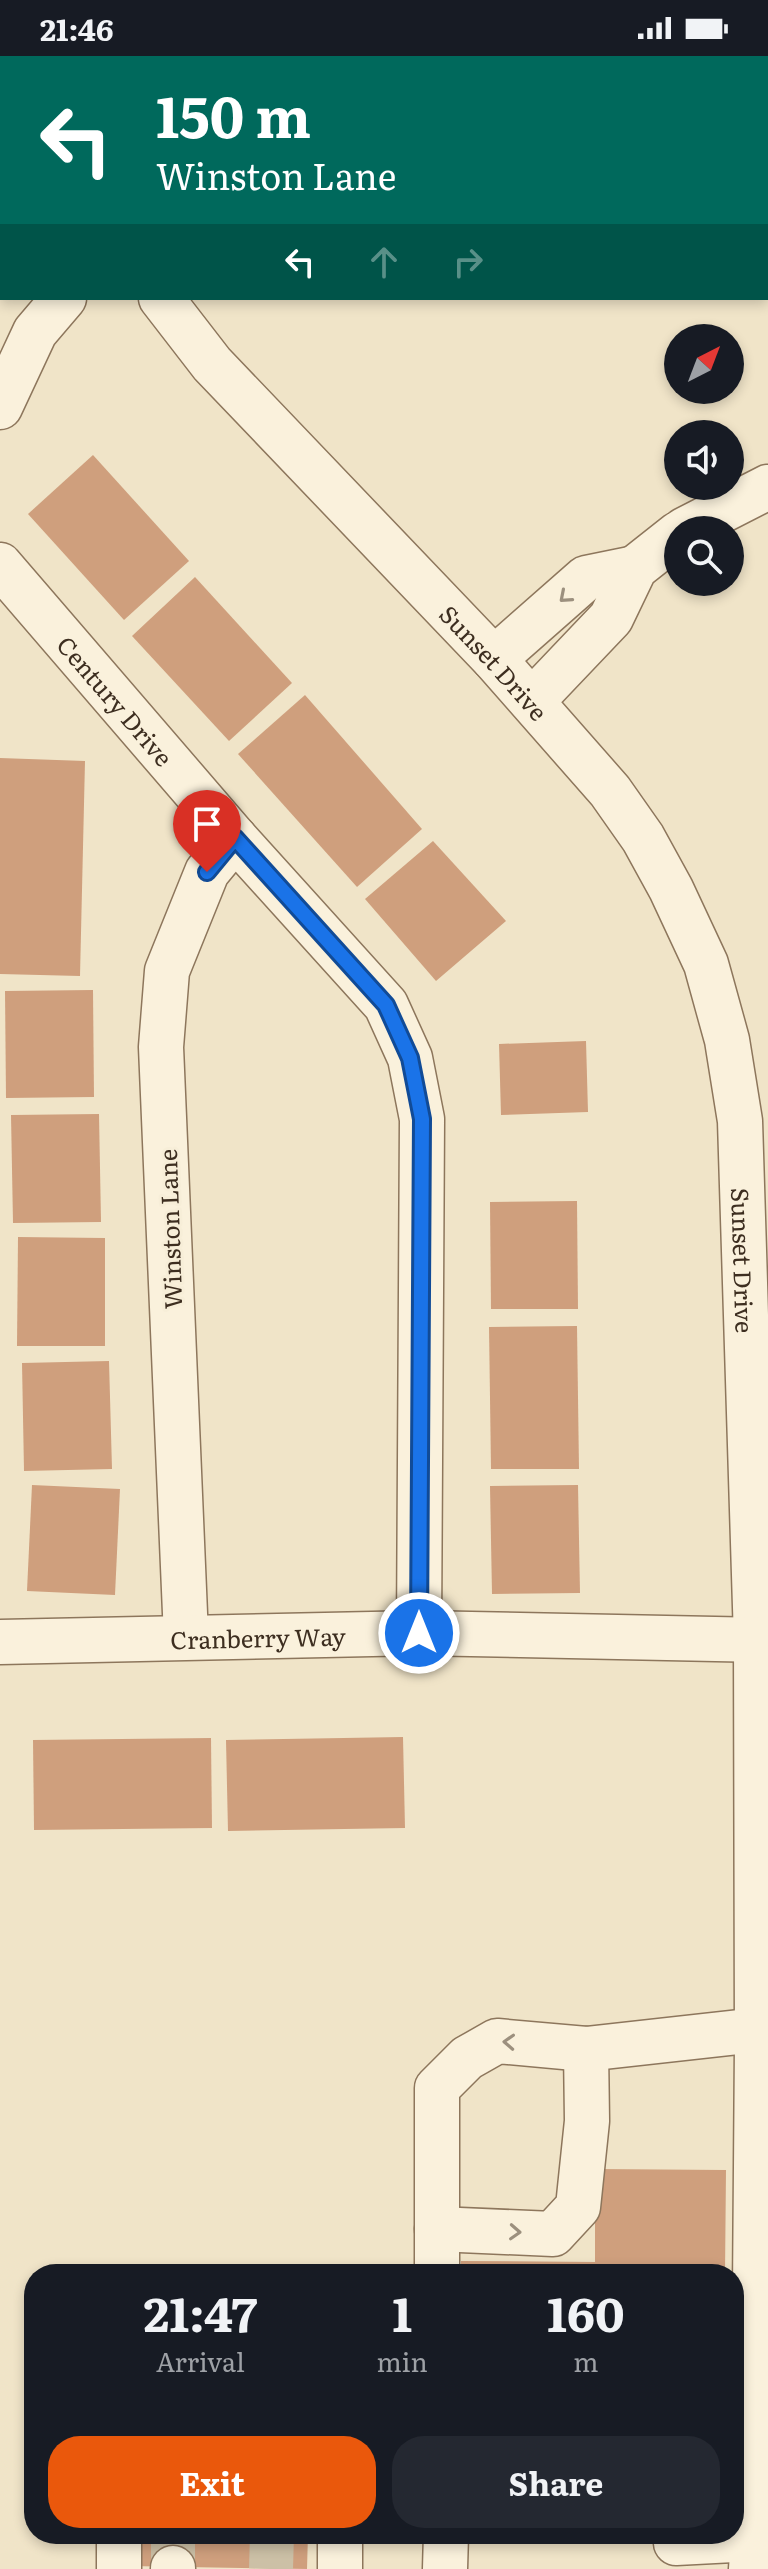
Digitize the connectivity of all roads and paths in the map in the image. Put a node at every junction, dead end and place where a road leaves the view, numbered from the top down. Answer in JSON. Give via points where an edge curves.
{"nodes":[{"id":1,"x":62,"y":300,"type":"edge"},
{"id":2,"x":163,"y":300,"type":"edge"},
{"id":3,"x":0,"y":407,"type":"edge"},
{"id":4,"x":768,"y":487,"type":"edge"},
{"id":5,"x":711,"y":516,"type":"edge"},
{"id":6,"x":664,"y":545,"type":"edge"},
{"id":7,"x":0,"y":565,"type":"edge"},
{"id":8,"x":635,"y":568,"type":"junction"},
{"id":9,"x":494,"y":659,"type":"junction"},
{"id":10,"x":532,"y":701,"type":"junction"},
{"id":11,"x":235,"y":838,"type":"junction"},
{"id":12,"x":419,"y":1633,"type":"junction"},
{"id":13,"x":186,"y":1637,"type":"junction"},
{"id":14,"x":762,"y":1640,"type":"edge"},
{"id":15,"x":0,"y":1642,"type":"edge"},
{"id":16,"x":757,"y":2030,"type":"junction"},
{"id":17,"x":586,"y":2049,"type":"junction"},
{"id":18,"x":437,"y":2229,"type":"junction"},
{"id":19,"x":437,"y":2264,"type":"edge"},
{"id":20,"x":762,"y":2269,"type":"edge"},
{"id":21,"x":119,"y":2544,"type":"edge"},
{"id":22,"x":340,"y":2544,"type":"edge"},
{"id":23,"x":446,"y":2544,"type":"edge"},
{"id":24,"x":676,"y":2549,"type":"edge"},
{"id":25,"x":752,"y":2554,"type":"edge"},
{"id":26,"x":119,"y":2569,"type":"edge"},
{"id":27,"x":340,"y":2569,"type":"edge"},
{"id":28,"x":445,"y":2569,"type":"edge"}],
"edges":[{"from":1,"to":3,"type":"street","via":[[35,332]]},
{"from":2,"to":9,"type":"street","name":"Sunset Drive","via":[[212,364]]},
{"from":4,"to":5,"type":"street"},
{"from":6,"to":8,"type":"street"},
{"from":7,"to":11,"type":"street","name":"Century Drive"},
{"from":8,"to":9,"type":"street","one_way":true,"via":[[586,578]]},
{"from":8,"to":10,"type":"street","via":[[611,618]]},
{"from":9,"to":10,"type":"street","name":"Sunset Drive"},
{"from":10,"to":14,"type":"street","name":"Sunset Drive","via":[[643,838],[706,964],[727,1040],[740,1121]]},
{"from":11,"to":12,"type":"street","name":"Century Drive","via":[[386,1005],[410,1058],[422,1119]]},
{"from":11,"to":13,"type":"street","name":"Winston Lane","via":[[207,872],[167,971],[161,1047]]},
{"from":12,"to":13,"type":"street","name":"Cranberry Way"},
{"from":12,"to":14,"type":"street","name":"Cranberry Way"},
{"from":13,"to":15,"type":"street","name":"Cranberry Way"},
{"from":14,"to":16,"type":"street","name":"Sunset Drive"},
{"from":16,"to":17,"type":"street"},
{"from":16,"to":20,"type":"street","name":"Sunset Drive"},
{"from":17,"to":18,"type":"street","one_way":true,"via":[[497,2041],[467,2058],[437,2088]]},
{"from":18,"to":17,"type":"street","one_way":true,"via":[[553,2234],[578,2207],[587,2121]]},
{"from":18,"to":19,"type":"street"},
{"from":20,"to":25,"type":"street","name":"Sunset Drive"},
{"from":21,"to":26,"type":"street"},
{"from":22,"to":27,"type":"street"},
{"from":23,"to":28,"type":"street"},
{"from":24,"to":25,"type":"street"}]}
